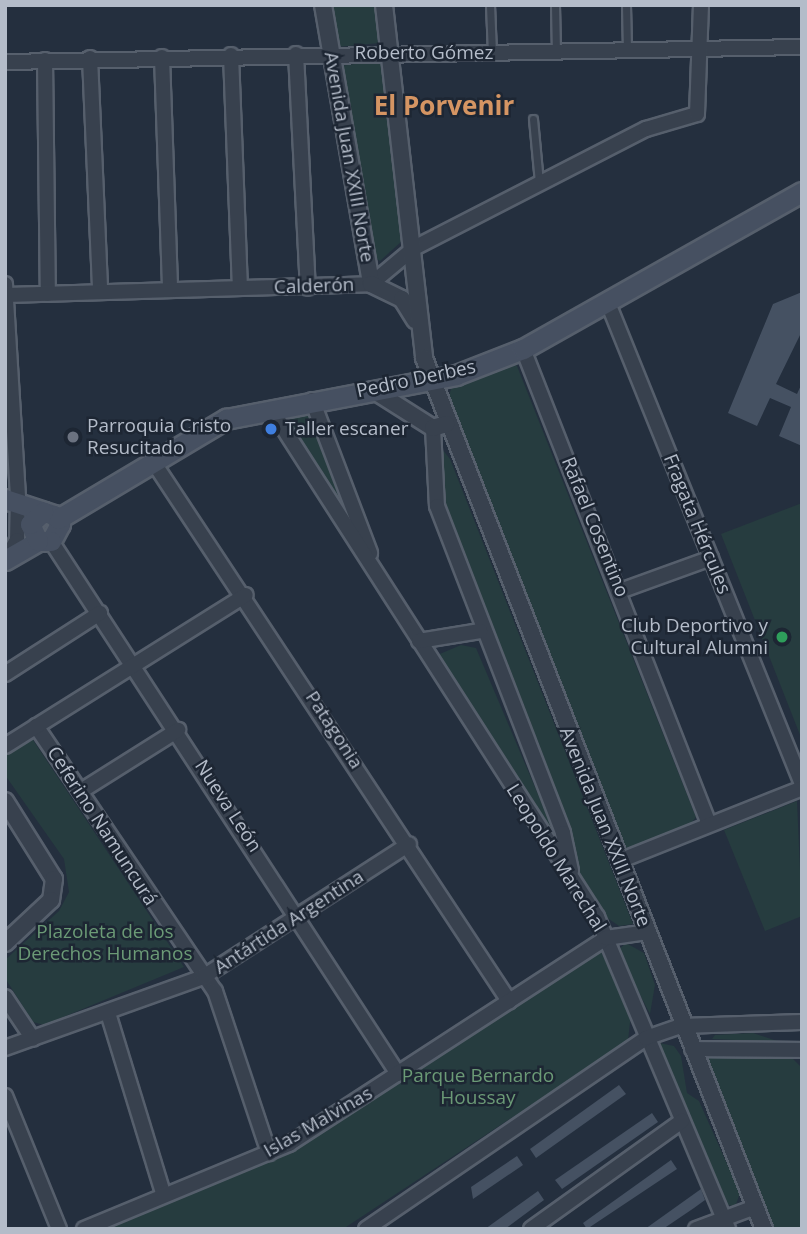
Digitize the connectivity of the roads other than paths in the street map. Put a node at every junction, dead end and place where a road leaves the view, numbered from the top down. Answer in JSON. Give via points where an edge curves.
{"nodes":[{"id":1,"x":323,"y":5,"type":"edge"},
{"id":2,"x":384,"y":5,"type":"edge"},
{"id":3,"x":490,"y":5,"type":"edge"},
{"id":4,"x":555,"y":5,"type":"edge"},
{"id":5,"x":626,"y":5,"type":"edge"},
{"id":6,"x":701,"y":5,"type":"edge"},
{"id":7,"x":802,"y":47,"type":"edge"},
{"id":8,"x":391,"y":52,"type":"junction"},
{"id":9,"x":627,"y":52,"type":"junction"},
{"id":10,"x":702,"y":52,"type":"junction"},
{"id":11,"x":330,"y":53,"type":"junction"},
{"id":12,"x":492,"y":53,"type":"junction"},
{"id":13,"x":556,"y":53,"type":"junction"},
{"id":14,"x":296,"y":54,"type":"junction"},
{"id":15,"x":231,"y":55,"type":"junction"},
{"id":16,"x":162,"y":57,"type":"junction"},
{"id":17,"x":90,"y":58,"type":"junction"},
{"id":18,"x":45,"y":60,"type":"junction"},
{"id":19,"x":5,"y":62,"type":"edge"},
{"id":20,"x":533,"y":119,"type":"dead end"},
{"id":21,"x":539,"y":184,"type":"junction"},
{"id":22,"x":802,"y":192,"type":"edge"},
{"id":23,"x":414,"y":248,"type":"junction"},
{"id":24,"x":371,"y":284,"type":"junction"},
{"id":25,"x":240,"y":288,"type":"junction"},
{"id":26,"x":308,"y":288,"type":"junction"},
{"id":27,"x":170,"y":290,"type":"junction"},
{"id":28,"x":6,"y":291,"type":"edge"},
{"id":29,"x":100,"y":291,"type":"junction"},
{"id":30,"x":48,"y":294,"type":"junction"},
{"id":31,"x":608,"y":303,"type":"junction"},
{"id":32,"x":417,"y":326,"type":"junction"},
{"id":33,"x":523,"y":349,"type":"junction"},
{"id":34,"x":431,"y":379,"type":"junction"},
{"id":35,"x":373,"y":390,"type":"junction"},
{"id":36,"x":312,"y":400,"type":"junction"},
{"id":37,"x":7,"y":401,"type":"edge"},
{"id":38,"x":271,"y":409,"type":"junction"},
{"id":39,"x":440,"y":426,"type":"junction"},
{"id":40,"x":154,"y":463,"type":"junction"},
{"id":41,"x":11,"y":499,"type":"edge"},
{"id":42,"x":51,"y":515,"type":"junction"},
{"id":43,"x":45,"y":541,"type":"junction"},
{"id":44,"x":711,"y":558,"type":"junction"},
{"id":45,"x":5,"y":560,"type":"edge"},
{"id":46,"x":382,"y":584,"type":"junction"},
{"id":47,"x":620,"y":591,"type":"junction"},
{"id":48,"x":246,"y":595,"type":"junction"},
{"id":49,"x":100,"y":613,"type":"junction"},
{"id":50,"x":480,"y":631,"type":"junction"},
{"id":51,"x":419,"y":641,"type":"junction"},
{"id":52,"x":135,"y":667,"type":"junction"},
{"id":53,"x":5,"y":674,"type":"edge"},
{"id":54,"x":36,"y":726,"type":"junction"},
{"id":55,"x":178,"y":730,"type":"junction"},
{"id":56,"x":5,"y":746,"type":"edge"},
{"id":57,"x":802,"y":786,"type":"edge"},
{"id":58,"x":81,"y":792,"type":"junction"},
{"id":59,"x":5,"y":801,"type":"edge"},
{"id":60,"x":709,"y":824,"type":"junction"},
{"id":61,"x":409,"y":844,"type":"junction"},
{"id":62,"x":619,"y":861,"type":"junction"},
{"id":63,"x":573,"y":880,"type":"junction"},
{"id":64,"x":300,"y":917,"type":"junction"},
{"id":65,"x":647,"y":932,"type":"junction"},
{"id":66,"x":606,"y":938,"type":"junction"},
{"id":67,"x":5,"y":943,"type":"edge"},
{"id":68,"x":204,"y":977,"type":"junction"},
{"id":69,"x":5,"y":997,"type":"edge"},
{"id":70,"x":509,"y":1001,"type":"junction"},
{"id":71,"x":108,"y":1013,"type":"junction"},
{"id":72,"x":802,"y":1022,"type":"edge"},
{"id":73,"x":681,"y":1026,"type":"junction"},
{"id":74,"x":779,"y":1027,"type":"junction"},
{"id":75,"x":646,"y":1038,"type":"junction"},
{"id":76,"x":33,"y":1039,"type":"junction"},
{"id":77,"x":5,"y":1048,"type":"edge"},
{"id":78,"x":692,"y":1049,"type":"junction"},
{"id":79,"x":800,"y":1052,"type":"edge"},
{"id":80,"x":398,"y":1074,"type":"junction"},
{"id":81,"x":5,"y":1096,"type":"edge"},
{"id":82,"x":682,"y":1121,"type":"junction"},
{"id":83,"x":269,"y":1153,"type":"junction"},
{"id":84,"x":163,"y":1193,"type":"junction"},
{"id":85,"x":755,"y":1207,"type":"junction"},
{"id":86,"x":387,"y":1223,"type":"edge"},
{"id":87,"x":725,"y":1223,"type":"edge"},
{"id":88,"x":58,"y":1229,"type":"edge"},
{"id":89,"x":84,"y":1229,"type":"edge"},
{"id":90,"x":366,"y":1229,"type":"edge"},
{"id":91,"x":531,"y":1229,"type":"edge"},
{"id":92,"x":696,"y":1229,"type":"edge"},
{"id":93,"x":764,"y":1229,"type":"edge"}],
"edges":[{"from":1,"to":11,"type":"street","name":"Avenida Juan XXIII Norte"},
{"from":2,"to":8,"type":"street","name":"Avenida Juan XXIII Norte"},
{"from":3,"to":12,"type":"lane"},
{"from":4,"to":13,"type":"lane"},
{"from":5,"to":9,"type":"lane"},
{"from":6,"to":10,"type":"street"},
{"from":7,"to":10,"type":"street","name":"Roberto Gómez"},
{"from":8,"to":11,"type":"street","name":"Roberto Gómez"},
{"from":8,"to":12,"type":"street","name":"Roberto Gómez"},
{"from":8,"to":23,"type":"street","name":"Avenida Juan XXIII Norte"},
{"from":9,"to":10,"type":"street","name":"Roberto Gómez"},
{"from":9,"to":13,"type":"street","name":"Roberto Gómez"},
{"from":10,"to":21,"type":"street","name":"Calderón","via":[[702,110],[691,119],[646,129]]},
{"from":11,"to":14,"type":"street","name":"Roberto Gómez"},
{"from":11,"to":24,"type":"street","name":"Avenida Juan XXIII Norte"},
{"from":12,"to":13,"type":"street","name":"Roberto Gómez"},
{"from":14,"to":15,"type":"street","name":"Roberto Gómez"},
{"from":14,"to":26,"type":"street"},
{"from":15,"to":16,"type":"street","name":"Roberto Gómez"},
{"from":15,"to":25,"type":"street"},
{"from":16,"to":17,"type":"street","name":"Roberto Gómez"},
{"from":16,"to":27,"type":"street"},
{"from":17,"to":18,"type":"street","name":"Roberto Gómez"},
{"from":17,"to":29,"type":"street"},
{"from":18,"to":19,"type":"street","name":"Roberto Gómez"},
{"from":18,"to":30,"type":"street"},
{"from":20,"to":21,"type":"lane"},
{"from":21,"to":23,"type":"street","name":"Calderón"},
{"from":22,"to":31,"type":"main road","name":"Pedro Derbes"},
{"from":23,"to":24,"type":"street","name":"Calderón"},
{"from":23,"to":32,"type":"street","name":"Avenida Juan XXIII Norte"},
{"from":24,"to":26,"type":"street","name":"Calderón"},
{"from":24,"to":32,"type":"street","name":"Avenida Juan XXIII Norte","via":[[402,299]]},
{"from":25,"to":26,"type":"street","name":"Calderón"},
{"from":25,"to":27,"type":"street","name":"Calderón"},
{"from":27,"to":29,"type":"street","name":"Calderón"},
{"from":28,"to":30,"type":"street","name":"Calderón"},
{"from":28,"to":37,"type":"street"},
{"from":29,"to":30,"type":"street","name":"Calderón"},
{"from":31,"to":33,"type":"main road","name":"Pedro Derbes"},
{"from":31,"to":44,"type":"street","name":"Fragata Hércules"},
{"from":32,"to":34,"type":"street","name":"Avenida Juan XXIII Norte"},
{"from":33,"to":34,"type":"main road","name":"Pedro Derbes"},
{"from":33,"to":47,"type":"street","name":"Rafael Cosentino"},
{"from":34,"to":35,"type":"main road","name":"Pedro Derbes"},
{"from":34,"to":39,"type":"street","name":"Avenida Juan XXIII Norte"},
{"from":35,"to":36,"type":"main road","name":"Pedro Derbes"},
{"from":35,"to":39,"type":"street"},
{"from":36,"to":38,"type":"main road","name":"Pedro Derbes"},
{"from":36,"to":46,"type":"street","name":"Leopoldo Marechal"},
{"from":37,"to":41,"type":"street"},
{"from":38,"to":40,"type":"main road","name":"Pedro Derbes","via":[[226,419]]},
{"from":38,"to":46,"type":"street","name":"Leopoldo Marechal"},
{"from":39,"to":50,"type":"street","name":"Avenida Juan XXIII Norte","via":[[437,506]]},
{"from":39,"to":62,"type":"street","name":"Avenida Juan XXIII Norte"},
{"from":40,"to":42,"type":"main road","name":"Pedro Derbes"},
{"from":40,"to":48,"type":"street","name":"Patagonia"},
{"from":41,"to":42,"type":"main road"},
{"from":41,"to":45,"type":"street","via":[[17,540]]},
{"from":42,"to":43,"type":"main road","via":[[60,531]]},
{"from":42,"to":43,"type":"main road","via":[[30,524]]},
{"from":43,"to":45,"type":"main road"},
{"from":43,"to":49,"type":"street","name":"Nueva León"},
{"from":44,"to":47,"type":"street"},
{"from":44,"to":57,"type":"street","name":"Fragata Hércules"},
{"from":46,"to":51,"type":"street","name":"Leopoldo Marechal"},
{"from":47,"to":60,"type":"street","name":"Rafael Cosentino"},
{"from":48,"to":52,"type":"street"},
{"from":48,"to":61,"type":"street","name":"Patagonia"},
{"from":49,"to":52,"type":"street","name":"Nueva León"},
{"from":49,"to":53,"type":"street"},
{"from":50,"to":51,"type":"street"},
{"from":50,"to":63,"type":"street","name":"Avenida Juan XXIII Norte","via":[[563,834]]},
{"from":51,"to":63,"type":"street","name":"Leopoldo Marechal"},
{"from":52,"to":54,"type":"street"},
{"from":52,"to":55,"type":"street","name":"Nueva León"},
{"from":54,"to":56,"type":"street"},
{"from":54,"to":58,"type":"street","name":"Ceferino Namuncurá"},
{"from":55,"to":58,"type":"street"},
{"from":55,"to":64,"type":"street","name":"Nueva León"},
{"from":57,"to":60,"type":"street"},
{"from":58,"to":68,"type":"street","name":"Ceferino Namuncurá"},
{"from":59,"to":67,"type":"street","via":[[54,879],[44,910]]},
{"from":60,"to":62,"type":"street"},
{"from":61,"to":64,"type":"street","name":"Antártida Argentina"},
{"from":61,"to":70,"type":"street","name":"Patagonia"},
{"from":62,"to":65,"type":"street","name":"Avenida Juan XXIII Norte"},
{"from":63,"to":66,"type":"street","name":"Leopoldo Marechal"},
{"from":64,"to":68,"type":"street","name":"Antártida Argentina"},
{"from":64,"to":80,"type":"street","name":"Nueva León"},
{"from":65,"to":66,"type":"street","name":"Islas Malvinas"},
{"from":65,"to":73,"type":"street","name":"Avenida Juan XXIII Norte"},
{"from":66,"to":70,"type":"street","name":"Islas Malvinas"},
{"from":66,"to":75,"type":"street","name":"Leopoldo Marechal"},
{"from":68,"to":71,"type":"street","name":"Antártida Argentina"},
{"from":68,"to":83,"type":"street","name":"Ceferino Namuncurá","via":[[215,991]]},
{"from":69,"to":76,"type":"street"},
{"from":70,"to":80,"type":"street","name":"Islas Malvinas"},
{"from":71,"to":76,"type":"street","name":"Antártida Argentina"},
{"from":71,"to":84,"type":"street"},
{"from":72,"to":74,"type":"street"},
{"from":73,"to":74,"type":"street"},
{"from":73,"to":75,"type":"street"},
{"from":73,"to":78,"type":"street","name":"Avenida Juan XXIII Norte"},
{"from":74,"to":79,"type":"street"},
{"from":75,"to":82,"type":"street","name":"Leopoldo Marechal"},
{"from":75,"to":86,"type":"street"},
{"from":76,"to":77,"type":"street","name":"Antártida Argentina"},
{"from":78,"to":79,"type":"street"},
{"from":78,"to":85,"type":"street","name":"Avenida Juan XXIII Norte"},
{"from":80,"to":83,"type":"street","name":"Islas Malvinas"},
{"from":81,"to":88,"type":"street"},
{"from":82,"to":87,"type":"street","name":"Leopoldo Marechal"},
{"from":82,"to":91,"type":"street"},
{"from":83,"to":84,"type":"street","name":"Islas Malvinas"},
{"from":84,"to":89,"type":"street","name":"Islas Malvinas"},
{"from":85,"to":87,"type":"street"},
{"from":85,"to":93,"type":"street","name":"Avenida Juan XXIII Norte"},
{"from":86,"to":90,"type":"street"},
{"from":87,"to":92,"type":"street"}]}
